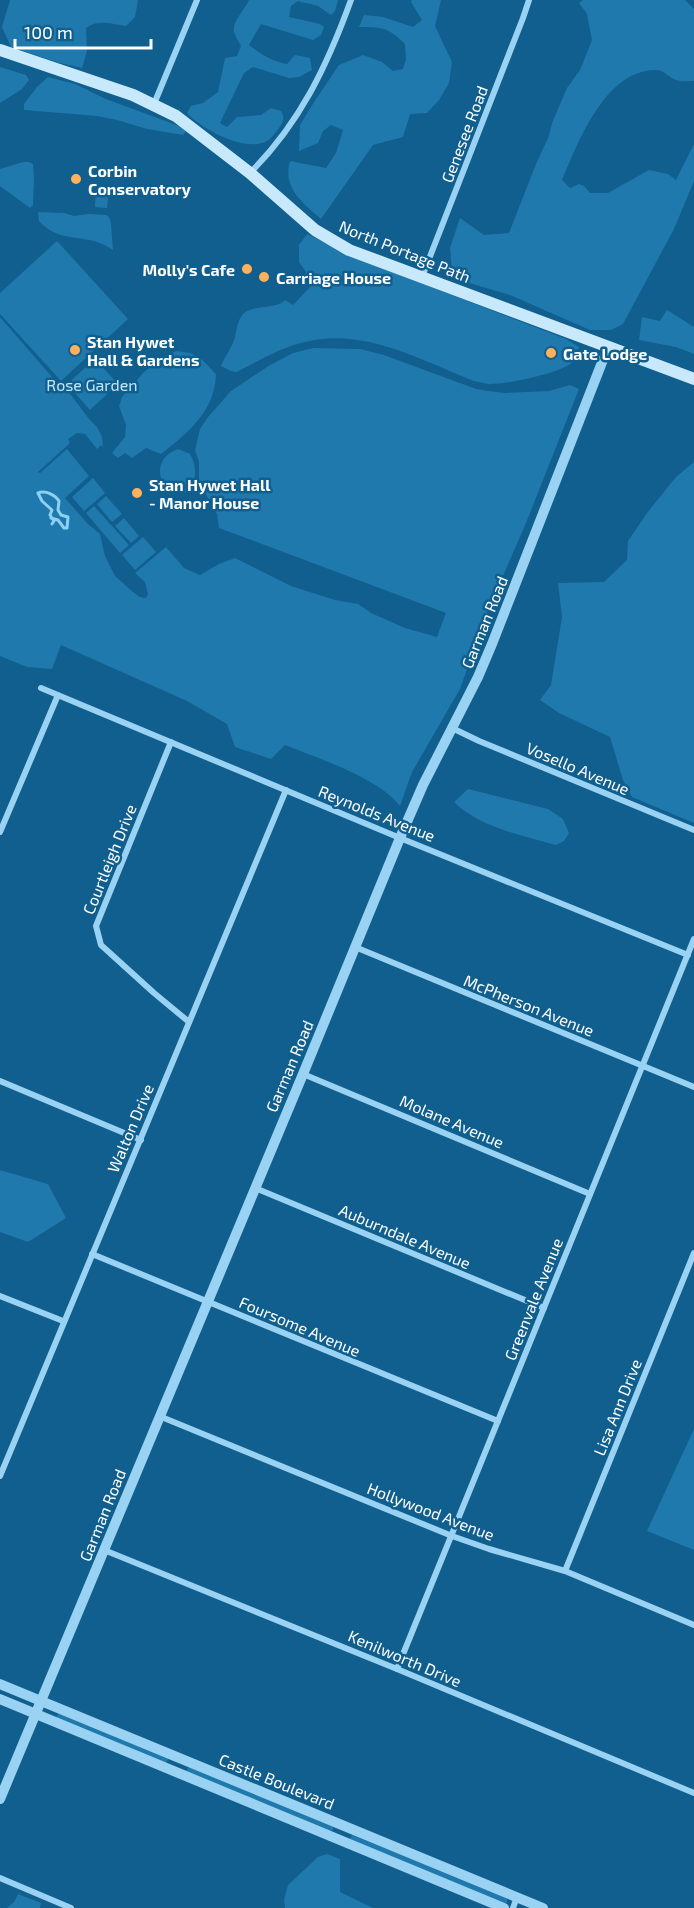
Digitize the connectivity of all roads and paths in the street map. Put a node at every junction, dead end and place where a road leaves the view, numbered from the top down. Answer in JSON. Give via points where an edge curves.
{"nodes":[{"id":1,"x":197,"y":0,"type":"edge"},
{"id":2,"x":351,"y":0,"type":"edge"},
{"id":3,"x":529,"y":0,"type":"edge"},
{"id":4,"x":0,"y":50,"type":"edge"},
{"id":5,"x":154,"y":104,"type":"junction"},
{"id":6,"x":250,"y":173,"type":"junction"},
{"id":7,"x":422,"y":277,"type":"junction"},
{"id":8,"x":608,"y":347,"type":"junction"},
{"id":9,"x":694,"y":379,"type":"edge"},
{"id":10,"x":41,"y":688,"type":"dead end"},
{"id":11,"x":58,"y":695,"type":"junction"},
{"id":12,"x":452,"y":728,"type":"junction"},
{"id":13,"x":171,"y":742,"type":"junction"},
{"id":14,"x":286,"y":790,"type":"junction"},
{"id":15,"x":694,"y":830,"type":"edge"},
{"id":16,"x":0,"y":832,"type":"edge"},
{"id":17,"x":400,"y":838,"type":"junction"},
{"id":18,"x":694,"y":939,"type":"edge"},
{"id":19,"x":355,"y":947,"type":"junction"},
{"id":20,"x":688,"y":955,"type":"junction"},
{"id":21,"x":189,"y":1022,"type":"junction"},
{"id":22,"x":643,"y":1066,"type":"junction"},
{"id":23,"x":303,"y":1074,"type":"junction"},
{"id":24,"x":0,"y":1081,"type":"edge"},
{"id":25,"x":694,"y":1087,"type":"edge"},
{"id":26,"x":141,"y":1140,"type":"junction"},
{"id":27,"x":255,"y":1188,"type":"junction"},
{"id":28,"x":590,"y":1194,"type":"junction"},
{"id":29,"x":694,"y":1253,"type":"edge"},
{"id":30,"x":92,"y":1254,"type":"junction"},
{"id":31,"x":0,"y":1296,"type":"edge"},
{"id":32,"x":207,"y":1302,"type":"junction"},
{"id":33,"x":544,"y":1308,"type":"junction"},
{"id":34,"x":63,"y":1321,"type":"junction"},
{"id":35,"x":159,"y":1416,"type":"junction"},
{"id":36,"x":498,"y":1421,"type":"junction"},
{"id":37,"x":0,"y":1474,"type":"edge"},
{"id":38,"x":452,"y":1536,"type":"junction"},
{"id":39,"x":104,"y":1550,"type":"junction"},
{"id":40,"x":565,"y":1571,"type":"junction"},
{"id":41,"x":694,"y":1625,"type":"edge"},
{"id":42,"x":397,"y":1668,"type":"junction"},
{"id":43,"x":0,"y":1683,"type":"edge"},
{"id":44,"x":0,"y":1699,"type":"edge"},
{"id":45,"x":41,"y":1701,"type":"junction"},
{"id":46,"x":36,"y":1714,"type":"junction"},
{"id":47,"x":177,"y":1756,"type":"junction"},
{"id":48,"x":171,"y":1770,"type":"junction"},
{"id":49,"x":694,"y":1793,"type":"edge"},
{"id":50,"x":0,"y":1799,"type":"edge"},
{"id":51,"x":344,"y":1824,"type":"junction"},
{"id":52,"x":337,"y":1840,"type":"junction"},
{"id":53,"x":0,"y":1878,"type":"edge"},
{"id":54,"x":517,"y":1897,"type":"junction"},
{"id":55,"x":71,"y":1908,"type":"edge"},
{"id":56,"x":504,"y":1908,"type":"edge"},
{"id":57,"x":513,"y":1908,"type":"edge"},
{"id":58,"x":543,"y":1908,"type":"edge"}],
"edges":[{"from":1,"to":5,"type":"street"},
{"from":2,"to":6,"type":"street","via":[[310,95],[280,139]]},
{"from":3,"to":7,"type":"street","name":"Genesee Road"},
{"from":4,"to":5,"type":"main road","name":"North Portage Path"},
{"from":5,"to":6,"type":"main road","name":"North Portage Path","via":[[192,127]]},
{"from":6,"to":7,"type":"main road","name":"North Portage Path","via":[[315,230],[349,250]]},
{"from":7,"to":8,"type":"main road","name":"North Portage Path"},
{"from":8,"to":9,"type":"main road","name":"North Portage Path"},
{"from":8,"to":12,"type":"street","name":"Garman Road","via":[[492,645]]},
{"from":10,"to":11,"type":"street","name":"Reynolds Avenue"},
{"from":11,"to":13,"type":"street","name":"Reynolds Avenue"},
{"from":11,"to":16,"type":"street"},
{"from":12,"to":15,"type":"street","name":"Vosello Avenue"},
{"from":12,"to":17,"type":"street","name":"Garman Road"},
{"from":13,"to":14,"type":"street","name":"Reynolds Avenue"},
{"from":13,"to":21,"type":"street","name":"Courtleigh Drive","via":[[96,926],[101,945]]},
{"from":14,"to":17,"type":"street","name":"Reynolds Avenue"},
{"from":14,"to":21,"type":"street","name":"Walton Drive"},
{"from":17,"to":19,"type":"street","name":"Garman Road"},
{"from":17,"to":20,"type":"street","name":"Reynolds Avenue"},
{"from":18,"to":20,"type":"street","name":"Greenvale Avenue"},
{"from":19,"to":22,"type":"street","name":"McPherson Avenue"},
{"from":19,"to":23,"type":"street","name":"Garman Road"},
{"from":20,"to":22,"type":"street","name":"Greenvale Avenue"},
{"from":21,"to":26,"type":"street","name":"Walton Drive"},
{"from":22,"to":25,"type":"street","name":"McPherson Avenue"},
{"from":22,"to":28,"type":"street","name":"Greenvale Avenue"},
{"from":23,"to":27,"type":"street","name":"Garman Road"},
{"from":23,"to":28,"type":"street","name":"Molane Avenue"},
{"from":24,"to":26,"type":"street"},
{"from":26,"to":30,"type":"street","name":"Walton Drive"},
{"from":27,"to":32,"type":"street","name":"Garman Road"},
{"from":27,"to":33,"type":"street","name":"Auburndale Avenue"},
{"from":28,"to":33,"type":"street","name":"Greenvale Avenue"},
{"from":29,"to":40,"type":"street","name":"Lisa Ann Drive"},
{"from":30,"to":32,"type":"street","name":"Foursome Avenue"},
{"from":30,"to":34,"type":"street","name":"Walton Drive"},
{"from":31,"to":34,"type":"street"},
{"from":32,"to":35,"type":"street","name":"Garman Road"},
{"from":32,"to":36,"type":"street","name":"Foursome Avenue"},
{"from":33,"to":36,"type":"street","name":"Greenvale Avenue"},
{"from":34,"to":37,"type":"street","name":"Walton Drive"},
{"from":35,"to":38,"type":"street","name":"Hollywood Avenue"},
{"from":35,"to":39,"type":"street","name":"Garman Road"},
{"from":36,"to":38,"type":"street","name":"Greenvale Avenue"},
{"from":38,"to":40,"type":"street","name":"Hollywood Avenue"},
{"from":38,"to":42,"type":"street","name":"Greenvale Avenue"},
{"from":39,"to":42,"type":"street","name":"Kenilworth Drive"},
{"from":39,"to":45,"type":"street","name":"Garman Road"},
{"from":40,"to":41,"type":"street","name":"Hollywood Avenue"},
{"from":42,"to":49,"type":"street","name":"Kenilworth Drive"},
{"from":43,"to":45,"type":"street","name":"Castle Boulevard"},
{"from":44,"to":46,"type":"street","name":"Castle Boulevard"},
{"from":45,"to":46,"type":"street","name":"Garman Road"},
{"from":45,"to":47,"type":"street","name":"Castle Boulevard"},
{"from":46,"to":48,"type":"street","name":"Castle Boulevard"},
{"from":46,"to":50,"type":"street","name":"Garman Road"},
{"from":47,"to":48,"type":"street"},
{"from":47,"to":51,"type":"street","name":"Castle Boulevard"},
{"from":48,"to":52,"type":"street","name":"Castle Boulevard"},
{"from":51,"to":52,"type":"street"},
{"from":51,"to":54,"type":"street","name":"Castle Boulevard"},
{"from":52,"to":56,"type":"street","name":"Castle Boulevard"},
{"from":53,"to":55,"type":"street"},
{"from":54,"to":57,"type":"street"},
{"from":54,"to":58,"type":"street","name":"Castle Boulevard"}]}
